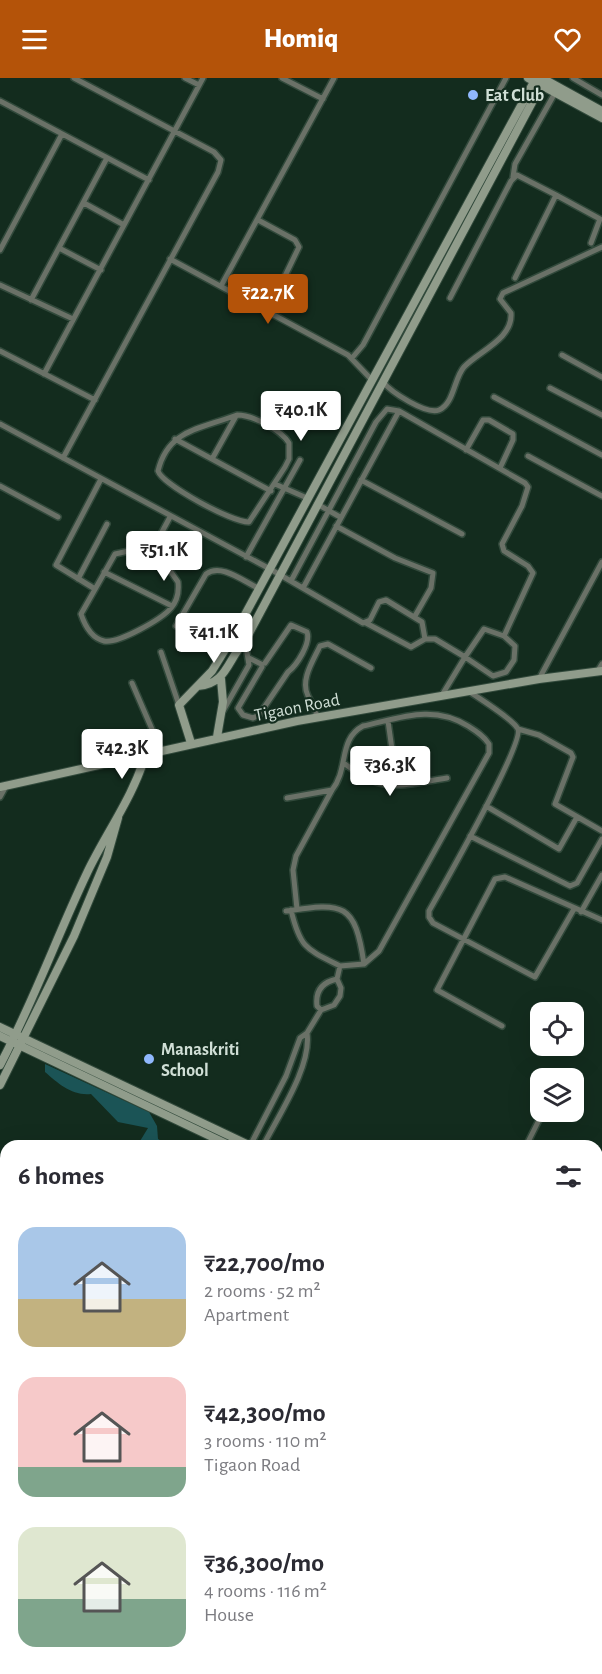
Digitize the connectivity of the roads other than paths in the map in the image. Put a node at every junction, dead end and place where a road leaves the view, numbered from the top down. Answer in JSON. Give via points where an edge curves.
{"nodes":[{"id":1,"x":74,"y":78,"type":"edge"},
{"id":2,"x":185,"y":78,"type":"edge"},
{"id":3,"x":203,"y":78,"type":"edge"},
{"id":4,"x":282,"y":78,"type":"edge"},
{"id":5,"x":334,"y":78,"type":"edge"},
{"id":6,"x":506,"y":78,"type":"edge"},
{"id":7,"x":573,"y":78,"type":"edge"},
{"id":8,"x":539,"y":80,"type":"edge"},
{"id":9,"x":199,"y":86,"type":"junction"},
{"id":10,"x":555,"y":93,"type":"junction"},
{"id":11,"x":602,"y":95,"type":"edge"},
{"id":12,"x":323,"y":99,"type":"junction"},
{"id":13,"x":0,"y":100,"type":"edge"},
{"id":14,"x":602,"y":111,"type":"edge"},
{"id":15,"x":602,"y":118,"type":"edge"},
{"id":16,"x":174,"y":132,"type":"junction"},
{"id":17,"x":62,"y":134,"type":"junction"},
{"id":18,"x":107,"y":158,"type":"junction"},
{"id":19,"x":513,"y":177,"type":"junction"},
{"id":20,"x":149,"y":180,"type":"junction"},
{"id":21,"x":556,"y":195,"type":"junction"},
{"id":22,"x":84,"y":202,"type":"junction"},
{"id":23,"x":258,"y":220,"type":"junction"},
{"id":24,"x":124,"y":225,"type":"junction"},
{"id":25,"x":591,"y":243,"type":"dead end"},
{"id":26,"x":602,"y":247,"type":"edge"},
{"id":27,"x":59,"y":248,"type":"junction"},
{"id":28,"x":0,"y":250,"type":"edge"},
{"id":29,"x":170,"y":259,"type":"junction"},
{"id":30,"x":101,"y":270,"type":"junction"},
{"id":31,"x":515,"y":278,"type":"dead end"},
{"id":32,"x":0,"y":285,"type":"edge"},
{"id":33,"x":221,"y":286,"type":"junction"},
{"id":34,"x":450,"y":298,"type":"dead end"},
{"id":35,"x":31,"y":300,"type":"junction"},
{"id":36,"x":268,"y":311,"type":"junction"},
{"id":37,"x":73,"y":320,"type":"junction"},
{"id":38,"x":0,"y":351,"type":"edge"},
{"id":39,"x":562,"y":356,"type":"dead end"},
{"id":40,"x":352,"y":358,"type":"junction"},
{"id":41,"x":44,"y":374,"type":"junction"},
{"id":42,"x":602,"y":377,"type":"edge"},
{"id":43,"x":371,"y":380,"type":"junction"},
{"id":44,"x":383,"y":382,"type":"junction"},
{"id":45,"x":550,"y":388,"type":"dead end"},
{"id":46,"x":494,"y":397,"type":"dead end"},
{"id":47,"x":95,"y":400,"type":"junction"},
{"id":48,"x":399,"y":411,"type":"junction"},
{"id":49,"x":237,"y":415,"type":"junction"},
{"id":50,"x":602,"y":415,"type":"edge"},
{"id":51,"x":0,"y":424,"type":"edge"},
{"id":52,"x":175,"y":439,"type":"junction"},
{"id":53,"x":466,"y":450,"type":"junction"},
{"id":54,"x":602,"y":455,"type":"edge"},
{"id":55,"x":528,"y":456,"type":"dead end"},
{"id":56,"x":63,"y":458,"type":"junction"},
{"id":57,"x":212,"y":459,"type":"junction"},
{"id":58,"x":300,"y":460,"type":"dead end"},
{"id":59,"x":500,"y":468,"type":"junction"},
{"id":60,"x":100,"y":479,"type":"junction"},
{"id":61,"x":361,"y":480,"type":"junction"},
{"id":62,"x":275,"y":484,"type":"junction"},
{"id":63,"x":0,"y":486,"type":"edge"},
{"id":64,"x":286,"y":489,"type":"junction"},
{"id":65,"x":271,"y":491,"type":"junction"},
{"id":66,"x":602,"y":496,"type":"edge"},
{"id":67,"x":308,"y":498,"type":"junction"},
{"id":68,"x":317,"y":504,"type":"junction"},
{"id":69,"x":329,"y":510,"type":"junction"},
{"id":70,"x":58,"y":517,"type":"dead end"},
{"id":71,"x":170,"y":517,"type":"junction"},
{"id":72,"x":340,"y":517,"type":"junction"},
{"id":73,"x":108,"y":524,"type":"dead end"},
{"id":74,"x":336,"y":526,"type":"junction"},
{"id":75,"x":462,"y":534,"type":"dead end"},
{"id":76,"x":246,"y":557,"type":"junction"},
{"id":77,"x":147,"y":560,"type":"junction"},
{"id":78,"x":602,"y":562,"type":"edge"},
{"id":79,"x":270,"y":569,"type":"junction"},
{"id":80,"x":104,"y":572,"type":"junction"},
{"id":81,"x":280,"y":575,"type":"junction"},
{"id":82,"x":78,"y":579,"type":"junction"},
{"id":83,"x":291,"y":581,"type":"junction"},
{"id":84,"x":258,"y":588,"type":"junction"},
{"id":85,"x":303,"y":588,"type":"junction"},
{"id":86,"x":95,"y":589,"type":"junction"},
{"id":87,"x":172,"y":606,"type":"junction"},
{"id":88,"x":415,"y":616,"type":"junction"},
{"id":89,"x":366,"y":623,"type":"junction"},
{"id":90,"x":176,"y":626,"type":"dead end"},
{"id":91,"x":235,"y":633,"type":"junction"},
{"id":92,"x":504,"y":636,"type":"junction"},
{"id":93,"x":425,"y":639,"type":"junction"},
{"id":94,"x":245,"y":640,"type":"junction"},
{"id":95,"x":161,"y":652,"type":"dead end"},
{"id":96,"x":465,"y":657,"type":"junction"},
{"id":97,"x":249,"y":658,"type":"junction"},
{"id":98,"x":602,"y":664,"type":"edge"},
{"id":99,"x":263,"y":665,"type":"junction"},
{"id":100,"x":371,"y":668,"type":"dead end"},
{"id":101,"x":600,"y":672,"type":"edge"},
{"id":102,"x":221,"y":679,"type":"junction"},
{"id":103,"x":539,"y":679,"type":"junction"},
{"id":104,"x":132,"y":683,"type":"dead end"},
{"id":105,"x":198,"y":686,"type":"junction"},
{"id":106,"x":470,"y":692,"type":"junction"},
{"id":107,"x":442,"y":695,"type":"junction"},
{"id":108,"x":179,"y":705,"type":"junction"},
{"id":109,"x":222,"y":712,"type":"junction"},
{"id":110,"x":317,"y":718,"type":"junction"},
{"id":111,"x":388,"y":721,"type":"junction"},
{"id":112,"x":518,"y":729,"type":"junction"},
{"id":113,"x":217,"y":737,"type":"junction"},
{"id":114,"x":191,"y":743,"type":"junction"},
{"id":115,"x":161,"y":750,"type":"junction"},
{"id":116,"x":146,"y":753,"type":"junction"},
{"id":117,"x":345,"y":764,"type":"junction"},
{"id":118,"x":447,"y":778,"type":"dead end"},
{"id":119,"x":397,"y":785,"type":"junction"},
{"id":120,"x":3,"y":787,"type":"edge"},
{"id":121,"x":332,"y":790,"type":"junction"},
{"id":122,"x":0,"y":797,"type":"edge"},
{"id":123,"x":287,"y":798,"type":"dead end"},
{"id":124,"x":486,"y":806,"type":"junction"},
{"id":125,"x":118,"y":813,"type":"junction"},
{"id":126,"x":577,"y":817,"type":"junction"},
{"id":127,"x":602,"y":831,"type":"edge"},
{"id":128,"x":470,"y":836,"type":"junction"},
{"id":129,"x":602,"y":839,"type":"edge"},
{"id":130,"x":602,"y":875,"type":"edge"},
{"id":131,"x":574,"y":909,"type":"junction"},
{"id":132,"x":291,"y":910,"type":"junction"},
{"id":133,"x":581,"y":912,"type":"junction"},
{"id":134,"x":602,"y":920,"type":"edge"},
{"id":135,"x":465,"y":940,"type":"junction"},
{"id":136,"x":364,"y":964,"type":"junction"},
{"id":137,"x":340,"y":966,"type":"junction"},
{"id":138,"x":337,"y":979,"type":"junction"},
{"id":139,"x":321,"y":1010,"type":"junction"},
{"id":140,"x":502,"y":1026,"type":"dead end"},
{"id":141,"x":0,"y":1027,"type":"edge"},
{"id":142,"x":307,"y":1033,"type":"junction"},
{"id":143,"x":0,"y":1036,"type":"edge"},
{"id":144,"x":18,"y":1041,"type":"junction"},
{"id":145,"x":0,"y":1065,"type":"edge"},
{"id":146,"x":0,"y":1084,"type":"edge"},
{"id":147,"x":538,"y":1122,"type":"edge"},
{"id":148,"x":219,"y":1140,"type":"edge"},
{"id":149,"x":237,"y":1140,"type":"edge"},
{"id":150,"x":253,"y":1140,"type":"edge"},
{"id":151,"x":267,"y":1140,"type":"edge"},
{"id":152,"x":529,"y":1140,"type":"edge"}],
"edges":[{"from":1,"to":16,"type":"street"},
{"from":2,"to":9,"type":"street"},
{"from":3,"to":9,"type":"street"},
{"from":4,"to":12,"type":"street"},
{"from":5,"to":12,"type":"street"},
{"from":6,"to":40,"type":"street","via":[[366,339]]},
{"from":7,"to":11,"type":"street"},
{"from":8,"to":10,"type":"street"},
{"from":8,"to":14,"type":"street"},
{"from":8,"to":43,"type":"street"},
{"from":8,"to":44,"type":"street"},
{"from":9,"to":16,"type":"street"},
{"from":10,"to":15,"type":"street"},
{"from":10,"to":19,"type":"street","via":[[515,164]]},
{"from":12,"to":23,"type":"street"},
{"from":13,"to":17,"type":"street"},
{"from":16,"to":20,"type":"street"},
{"from":16,"to":29,"type":"street","via":[[214,152],[221,160]]},
{"from":17,"to":18,"type":"street"},
{"from":17,"to":28,"type":"street"},
{"from":18,"to":20,"type":"street"},
{"from":18,"to":22,"type":"street"},
{"from":19,"to":21,"type":"street","via":[[520,176]]},
{"from":19,"to":34,"type":"street"},
{"from":20,"to":24,"type":"street"},
{"from":21,"to":25,"type":"street","via":[[600,219]]},
{"from":21,"to":31,"type":"street"},
{"from":22,"to":24,"type":"street"},
{"from":22,"to":27,"type":"street"},
{"from":23,"to":33,"type":"street"},
{"from":23,"to":36,"type":"street","via":[[295,240],[299,247]]},
{"from":24,"to":30,"type":"street"},
{"from":26,"to":44,"type":"street","via":[[503,293],[500,299],[511,313],[509,325],[463,369],[440,410],[432,411],[404,399]]},
{"from":27,"to":30,"type":"street"},
{"from":27,"to":35,"type":"street"},
{"from":29,"to":33,"type":"street"},
{"from":29,"to":47,"type":"street"},
{"from":30,"to":37,"type":"street"},
{"from":32,"to":35,"type":"street"},
{"from":33,"to":36,"type":"street"},
{"from":35,"to":37,"type":"street"},
{"from":36,"to":40,"type":"street"},
{"from":37,"to":41,"type":"street"},
{"from":38,"to":41,"type":"street"},
{"from":39,"to":42,"type":"street"},
{"from":40,"to":43,"type":"street"},
{"from":41,"to":47,"type":"street"},
{"from":43,"to":67,"type":"street"},
{"from":44,"to":68,"type":"street"},
{"from":45,"to":50,"type":"street"},
{"from":46,"to":54,"type":"street"},
{"from":47,"to":56,"type":"street"},
{"from":48,"to":53,"type":"street"},
{"from":48,"to":61,"type":"street"},
{"from":48,"to":69,"type":"street","via":[[387,409],[380,414]]},
{"from":49,"to":52,"type":"street"},
{"from":49,"to":57,"type":"street"},
{"from":49,"to":62,"type":"street","via":[[256,420],[289,443],[289,459]]},
{"from":51,"to":56,"type":"street"},
{"from":52,"to":57,"type":"street"},
{"from":52,"to":65,"type":"street","via":[[162,459],[159,474],[200,502],[249,522]]},
{"from":53,"to":59,"type":"street"},
{"from":53,"to":59,"type":"street","via":[[483,420],[508,430],[513,440]]},
{"from":55,"to":66,"type":"street"},
{"from":56,"to":60,"type":"street"},
{"from":57,"to":65,"type":"street"},
{"from":58,"to":64,"type":"street"},
{"from":59,"to":92,"type":"street","via":[[528,487],[502,548],[533,573]]},
{"from":60,"to":71,"type":"street"},
{"from":60,"to":82,"type":"street","via":[[56,565]]},
{"from":61,"to":72,"type":"street"},
{"from":61,"to":75,"type":"street"},
{"from":62,"to":64,"type":"street"},
{"from":62,"to":65,"type":"street"},
{"from":63,"to":70,"type":"street"},
{"from":64,"to":67,"type":"street"},
{"from":64,"to":76,"type":"street"},
{"from":67,"to":79,"type":"street"},
{"from":68,"to":69,"type":"street"},
{"from":68,"to":81,"type":"street"},
{"from":69,"to":72,"type":"street"},
{"from":69,"to":83,"type":"street"},
{"from":71,"to":76,"type":"street"},
{"from":71,"to":77,"type":"street"},
{"from":72,"to":74,"type":"street"},
{"from":73,"to":82,"type":"street"},
{"from":74,"to":85,"type":"street"},
{"from":74,"to":88,"type":"street","via":[[402,562],[433,573],[431,588]]},
{"from":76,"to":79,"type":"street"},
{"from":77,"to":80,"type":"street","via":[[129,551],[118,552]]},
{"from":77,"to":87,"type":"street","via":[[171,572],[178,582]]},
{"from":78,"to":103,"type":"street"},
{"from":79,"to":81,"type":"street"},
{"from":79,"to":84,"type":"street"},
{"from":80,"to":86,"type":"street"},
{"from":80,"to":87,"type":"street"},
{"from":81,"to":83,"type":"street"},
{"from":81,"to":94,"type":"street"},
{"from":82,"to":86,"type":"street"},
{"from":83,"to":85,"type":"street"},
{"from":84,"to":90,"type":"street","via":[[226,572],[211,570]]},
{"from":84,"to":91,"type":"street"},
{"from":85,"to":89,"type":"street"},
{"from":86,"to":87,"type":"street","via":[[81,614],[91,634],[101,641],[138,630]]},
{"from":88,"to":89,"type":"street","via":[[384,599]]},
{"from":88,"to":93,"type":"street","via":[[424,626]]},
{"from":89,"to":93,"type":"street","via":[[411,646]]},
{"from":91,"to":94,"type":"street"},
{"from":91,"to":105,"type":"street"},
{"from":92,"to":96,"type":"street","via":[[484,629]]},
{"from":92,"to":96,"type":"street","via":[[516,651],[506,672],[487,675]]},
{"from":93,"to":96,"type":"street","via":[[435,639]]},
{"from":94,"to":97,"type":"street"},
{"from":94,"to":102,"type":"street"},
{"from":95,"to":108,"type":"street"},
{"from":96,"to":107,"type":"street"},
{"from":97,"to":99,"type":"street"},
{"from":97,"to":109,"type":"street","via":[[248,672]]},
{"from":98,"to":101,"type":"street"},
{"from":99,"to":99,"type":"street","via":[[291,625],[307,632],[309,640],[293,668],[253,718],[243,715],[238,708]]},
{"from":100,"to":110,"type":"street","via":[[328,644],[320,646],[305,686]]},
{"from":101,"to":103,"type":"street","name":"Tigaon Road"},
{"from":102,"to":105,"type":"street"},
{"from":102,"to":109,"type":"street"},
{"from":103,"to":106,"type":"street","name":"Tigaon Road"},
{"from":104,"to":115,"type":"street"},
{"from":105,"to":108,"type":"street"},
{"from":106,"to":107,"type":"street","name":"Tigaon Road"},
{"from":106,"to":112,"type":"street"},
{"from":107,"to":110,"type":"street","name":"Tigaon Road"},
{"from":108,"to":114,"type":"street"},
{"from":109,"to":113,"type":"street"},
{"from":110,"to":113,"type":"street","name":"Tigaon Road"},
{"from":111,"to":117,"type":"street","via":[[354,731],[346,742]]},
{"from":111,"to":119,"type":"street"},
{"from":111,"to":136,"type":"street","via":[[439,713],[480,734],[490,749],[379,951]]},
{"from":112,"to":124,"type":"street","via":[[518,738]]},
{"from":112,"to":126,"type":"street","via":[[539,735],[572,755],[555,802]]},
{"from":113,"to":114,"type":"street","name":"Tigaon Road"},
{"from":114,"to":115,"type":"street","name":"Tigaon Road"},
{"from":115,"to":116,"type":"street","name":"Tigaon Road"},
{"from":116,"to":120,"type":"street","name":"Tigaon Road"},
{"from":116,"to":125,"type":"street"},
{"from":117,"to":119,"type":"street","via":[[371,782]]},
{"from":117,"to":121,"type":"street"},
{"from":118,"to":119,"type":"street"},
{"from":120,"to":122,"type":"street"},
{"from":121,"to":123,"type":"street"},
{"from":121,"to":132,"type":"street","via":[[294,862]]},
{"from":124,"to":126,"type":"street","via":[[559,849]]},
{"from":124,"to":128,"type":"street"},
{"from":125,"to":144,"type":"street","via":[[88,871]]},
{"from":125,"to":144,"type":"street","via":[[107,857],[74,936]]},
{"from":126,"to":127,"type":"street"},
{"from":128,"to":129,"type":"street","via":[[570,886],[577,883]]},
{"from":128,"to":135,"type":"street","via":[[429,911],[433,923]]},
{"from":130,"to":133,"type":"street"},
{"from":131,"to":133,"type":"street"},
{"from":131,"to":135,"type":"street","via":[[505,877],[497,877]]},
{"from":131,"to":135,"type":"street","via":[[536,977]]},
{"from":132,"to":136,"type":"street","via":[[327,905],[352,918]]},
{"from":132,"to":137,"type":"street","via":[[304,945]]},
{"from":133,"to":134,"type":"street"},
{"from":135,"to":140,"type":"street","via":[[437,990]]},
{"from":136,"to":137,"type":"street"},
{"from":137,"to":138,"type":"street"},
{"from":138,"to":139,"type":"street","via":[[340,996],[334,1005]]},
{"from":138,"to":139,"type":"street","via":[[328,981],[319,991],[317,1006]]},
{"from":139,"to":142,"type":"street"},
{"from":141,"to":144,"type":"street"},
{"from":142,"to":150,"type":"street","via":[[300,1038]]},
{"from":142,"to":151,"type":"street","via":[[308,1044],[299,1073]]},
{"from":143,"to":144,"type":"street"},
{"from":144,"to":145,"type":"street"},
{"from":144,"to":146,"type":"street"},
{"from":144,"to":148,"type":"street"},
{"from":144,"to":149,"type":"street"},
{"from":147,"to":152,"type":"street"}]}
